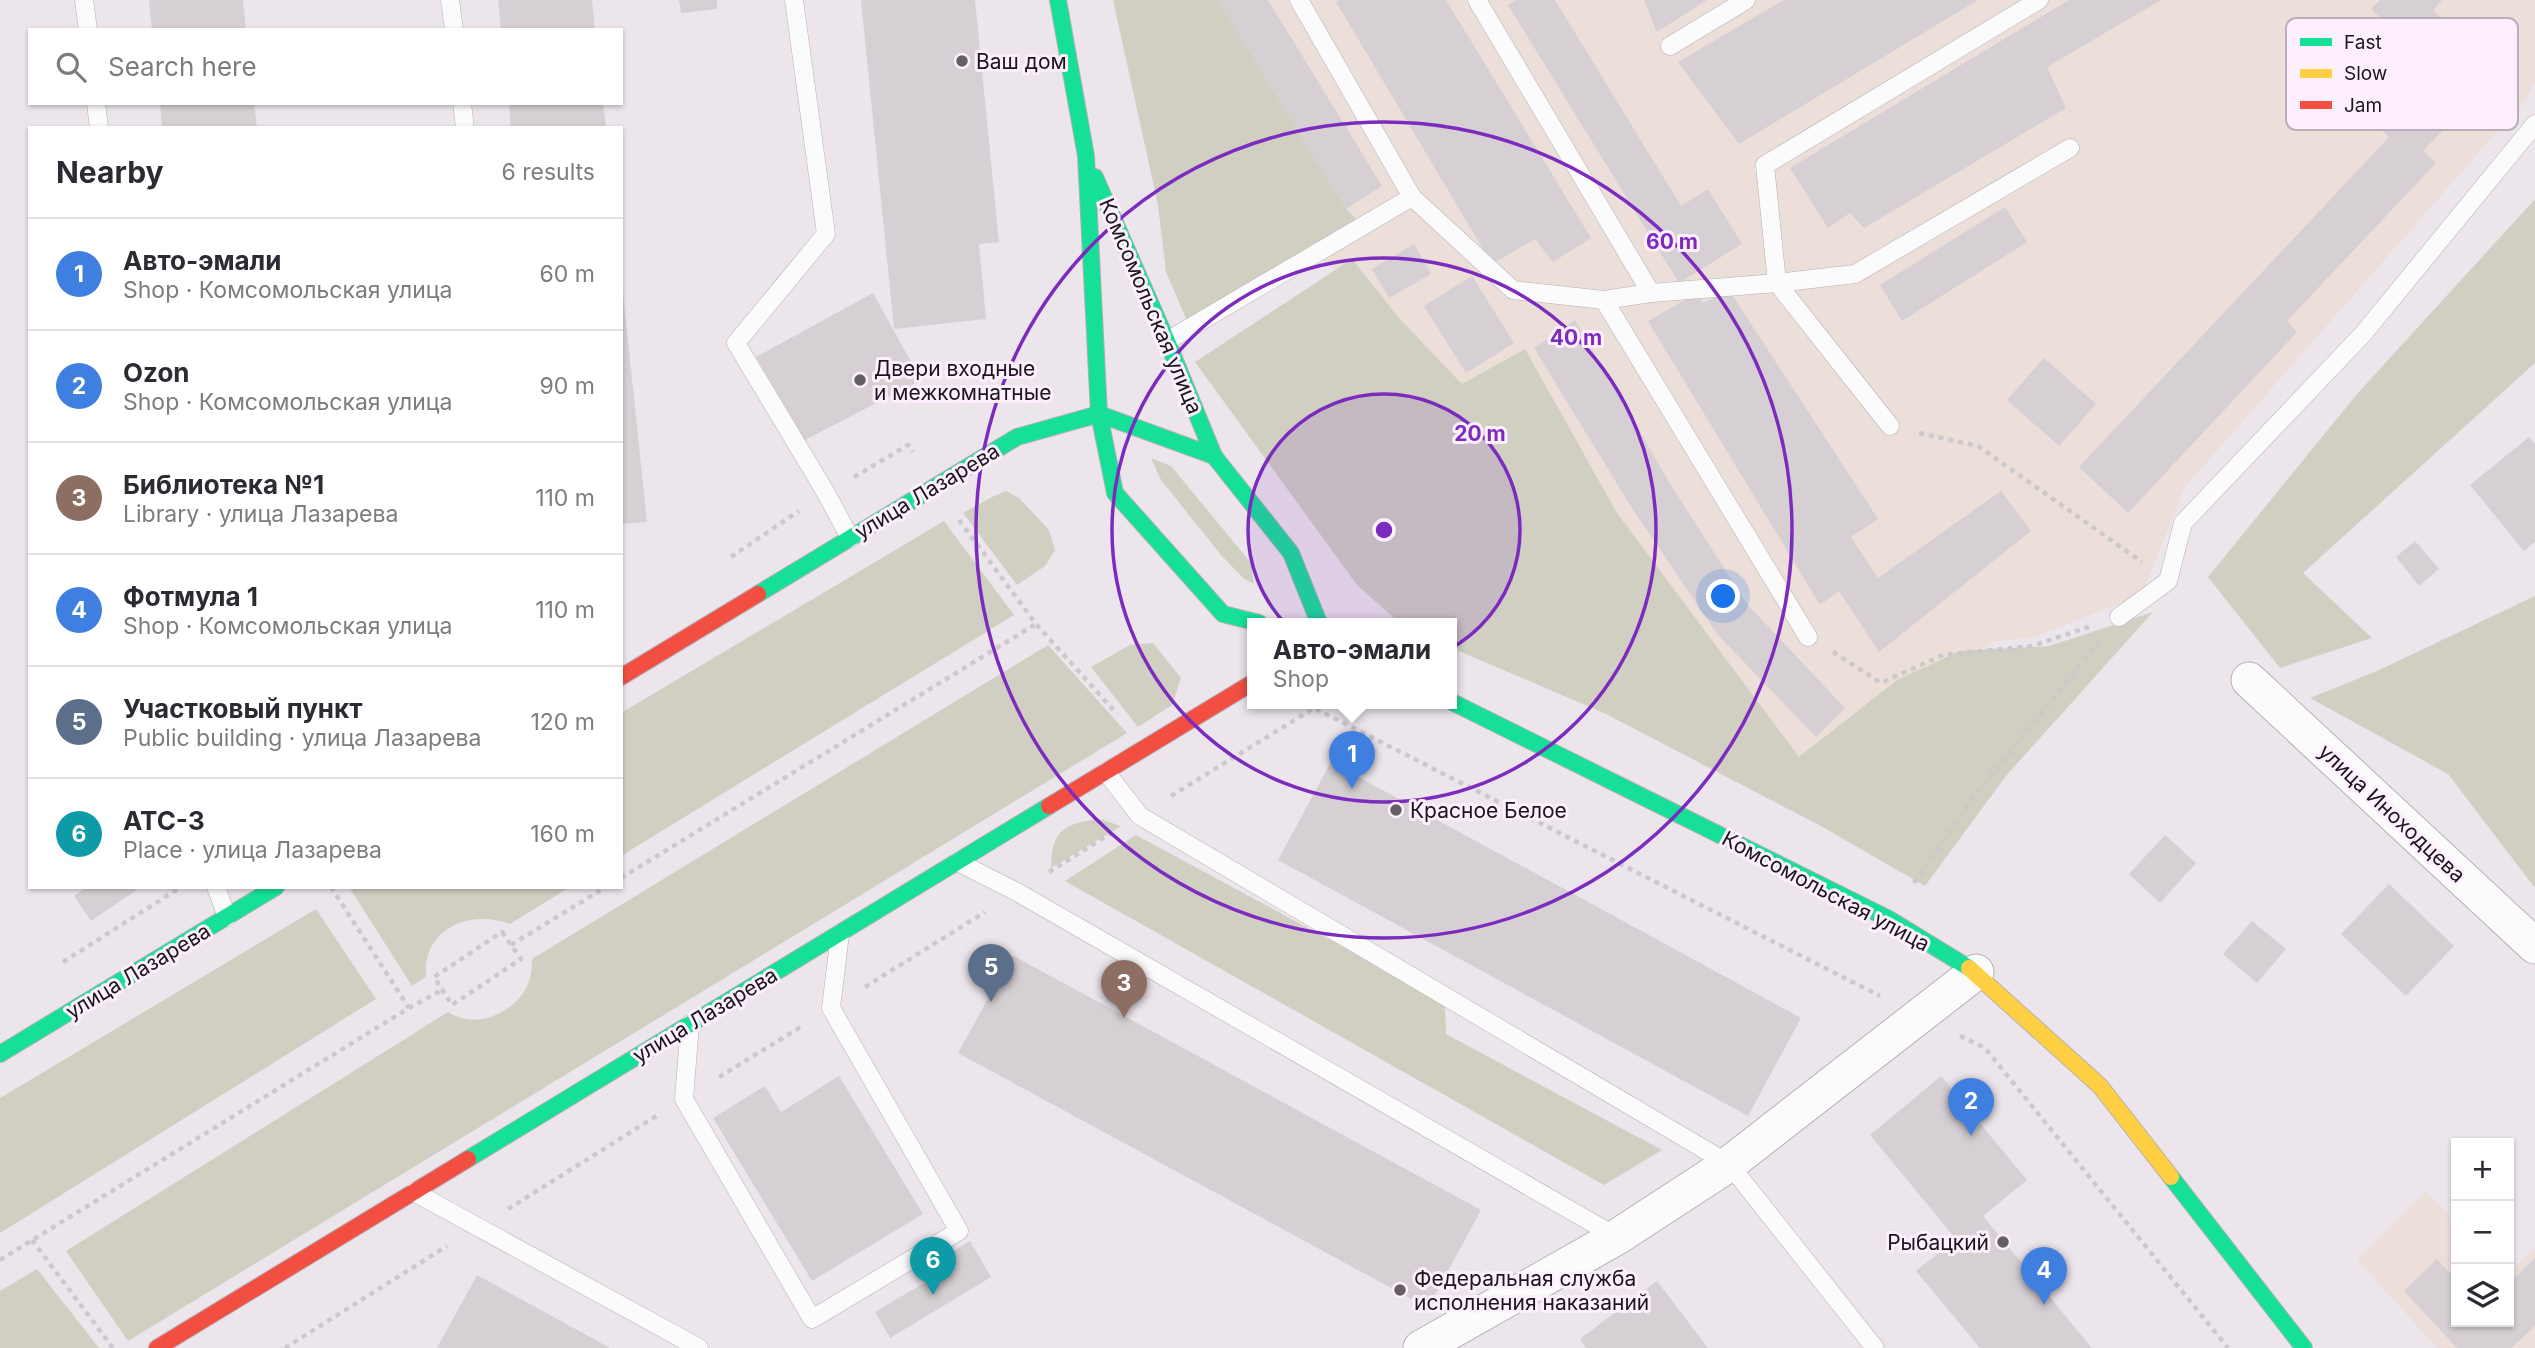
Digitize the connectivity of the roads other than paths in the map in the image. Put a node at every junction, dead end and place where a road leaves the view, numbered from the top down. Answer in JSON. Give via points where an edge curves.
{"nodes":[{"id":1,"x":84,"y":0,"type":"edge"},
{"id":2,"x":450,"y":0,"type":"edge"},
{"id":3,"x":794,"y":0,"type":"edge"},
{"id":4,"x":1058,"y":0,"type":"edge"},
{"id":5,"x":1299,"y":0,"type":"edge"},
{"id":6,"x":1477,"y":0,"type":"edge"},
{"id":7,"x":1746,"y":0,"type":"edge"},
{"id":8,"x":2039,"y":0,"type":"edge"},
{"id":9,"x":88,"y":28,"type":"edge"},
{"id":10,"x":454,"y":28,"type":"edge"},
{"id":11,"x":1670,"y":46,"type":"dead end"},
{"id":12,"x":96,"y":105,"type":"edge"},
{"id":13,"x":462,"y":105,"type":"edge"},
{"id":14,"x":2535,"y":124,"type":"edge"},
{"id":15,"x":99,"y":126,"type":"edge"},
{"id":16,"x":465,"y":126,"type":"edge"},
{"id":17,"x":2070,"y":148,"type":"dead end"},
{"id":18,"x":1086,"y":156,"type":"junction"},
{"id":19,"x":1412,"y":197,"type":"junction"},
{"id":20,"x":1777,"y":283,"type":"junction"},
{"id":21,"x":1651,"y":293,"type":"junction"},
{"id":22,"x":1604,"y":300,"type":"junction"},
{"id":23,"x":1167,"y":341,"type":"junction"},
{"id":24,"x":1099,"y":414,"type":"junction"},
{"id":25,"x":1890,"y":426,"type":"road end"},
{"id":26,"x":1214,"y":456,"type":"junction"},
{"id":27,"x":850,"y":538,"type":"junction"},
{"id":28,"x":2119,"y":617,"type":"road end"},
{"id":29,"x":1317,"y":618,"type":"edge"},
{"id":30,"x":1247,"y":620,"type":"edge"},
{"id":31,"x":1808,"y":637,"type":"road end"},
{"id":32,"x":623,"y":676,"type":"edge"},
{"id":33,"x":2249,"y":680,"type":"dead end"},
{"id":34,"x":1247,"y":686,"type":"edge"},
{"id":35,"x":1457,"y":704,"type":"edge"},
{"id":36,"x":1106,"y":772,"type":"junction"},
{"id":37,"x":958,"y":862,"type":"junction"},
{"id":38,"x":217,"y":889,"type":"edge"},
{"id":39,"x":273,"y":889,"type":"edge"},
{"id":40,"x":226,"y":917,"type":"junction"},
{"id":41,"x":840,"y":934,"type":"junction"},
{"id":42,"x":2535,"y":946,"type":"edge"},
{"id":43,"x":1976,"y":972,"type":"junction"},
{"id":44,"x":690,"y":1024,"type":"junction"},
{"id":45,"x":0,"y":1055,"type":"edge"},
{"id":46,"x":1729,"y":1164,"type":"junction"},
{"id":47,"x":414,"y":1192,"type":"junction"},
{"id":48,"x":1617,"y":1237,"type":"junction"},
{"id":49,"x":166,"y":1346,"type":"edge"},
{"id":50,"x":699,"y":1348,"type":"edge"},
{"id":51,"x":1421,"y":1348,"type":"edge"},
{"id":52,"x":1875,"y":1348,"type":"edge"},
{"id":53,"x":2305,"y":1348,"type":"edge"}],
"edges":[{"from":1,"to":9,"type":"lane"},
{"from":2,"to":10,"type":"lane"},
{"from":3,"to":27,"type":"lane","via":[[826,234],[736,343]]},
{"from":4,"to":18,"type":"main road","name":"Комсомольская улица"},
{"from":5,"to":19,"type":"lane"},
{"from":6,"to":21,"type":"lane"},
{"from":7,"to":11,"type":"lane"},
{"from":8,"to":20,"type":"lane","via":[[1765,165]]},
{"from":12,"to":15,"type":"lane"},
{"from":13,"to":16,"type":"lane"},
{"from":14,"to":28,"type":"lane","via":[[2363,334],[2183,523],[2168,581]]},
{"from":17,"to":20,"type":"lane","via":[[1855,274]]},
{"from":18,"to":23,"type":"main road","name":"Комсомольская улица"},
{"from":18,"to":24,"type":"main road","name":"Комсомольская улица"},
{"from":19,"to":22,"type":"lane","via":[[1513,290]]},
{"from":19,"to":23,"type":"lane"},
{"from":20,"to":21,"type":"lane"},
{"from":20,"to":25,"type":"lane"},
{"from":21,"to":22,"type":"lane"},
{"from":22,"to":31,"type":"lane"},
{"from":23,"to":26,"type":"main road","name":"Комсомольская улица"},
{"from":24,"to":26,"type":"main road","name":"Комсомольская улица"},
{"from":24,"to":27,"type":"main road","name":"улица Лазарева","via":[[1017,437]]},
{"from":24,"to":30,"type":"main road","name":"Комсомольская улица","via":[[1115,493],[1223,614]]},
{"from":26,"to":29,"type":"main road","name":"Комсомольская улица","via":[[1291,554]]},
{"from":27,"to":32,"type":"main road","name":"улица Лазарева"},
{"from":33,"to":42,"type":"street","name":"улица Иноходцева"},
{"from":34,"to":36,"type":"main road","name":"улица Лазарева"},
{"from":35,"to":43,"type":"main road","name":"Комсомольская улица","via":[[1889,919]]},
{"from":36,"to":37,"type":"main road","name":"улица Лазарева"},
{"from":36,"to":46,"type":"lane","via":[[1140,816]]},
{"from":37,"to":41,"type":"main road","name":"улица Лазарева"},
{"from":37,"to":48,"type":"lane"},
{"from":38,"to":40,"type":"lane"},
{"from":39,"to":40,"type":"main road","name":"улица Лазарева"},
{"from":40,"to":45,"type":"main road","name":"улица Лазарева"},
{"from":41,"to":44,"type":"main road","name":"улица Лазарева"},
{"from":41,"to":44,"type":"lane","via":[[831,1008],[959,1231],[812,1319],[684,1099]]},
{"from":43,"to":46,"type":"street"},
{"from":43,"to":53,"type":"main road","name":"Комсомольская улица","via":[[2100,1086]]},
{"from":44,"to":47,"type":"main road","name":"улица Лазарева"},
{"from":46,"to":48,"type":"street"},
{"from":46,"to":52,"type":"lane"},
{"from":47,"to":49,"type":"main road","name":"улица Лазарева"},
{"from":47,"to":50,"type":"lane"},
{"from":48,"to":51,"type":"street"}]}
